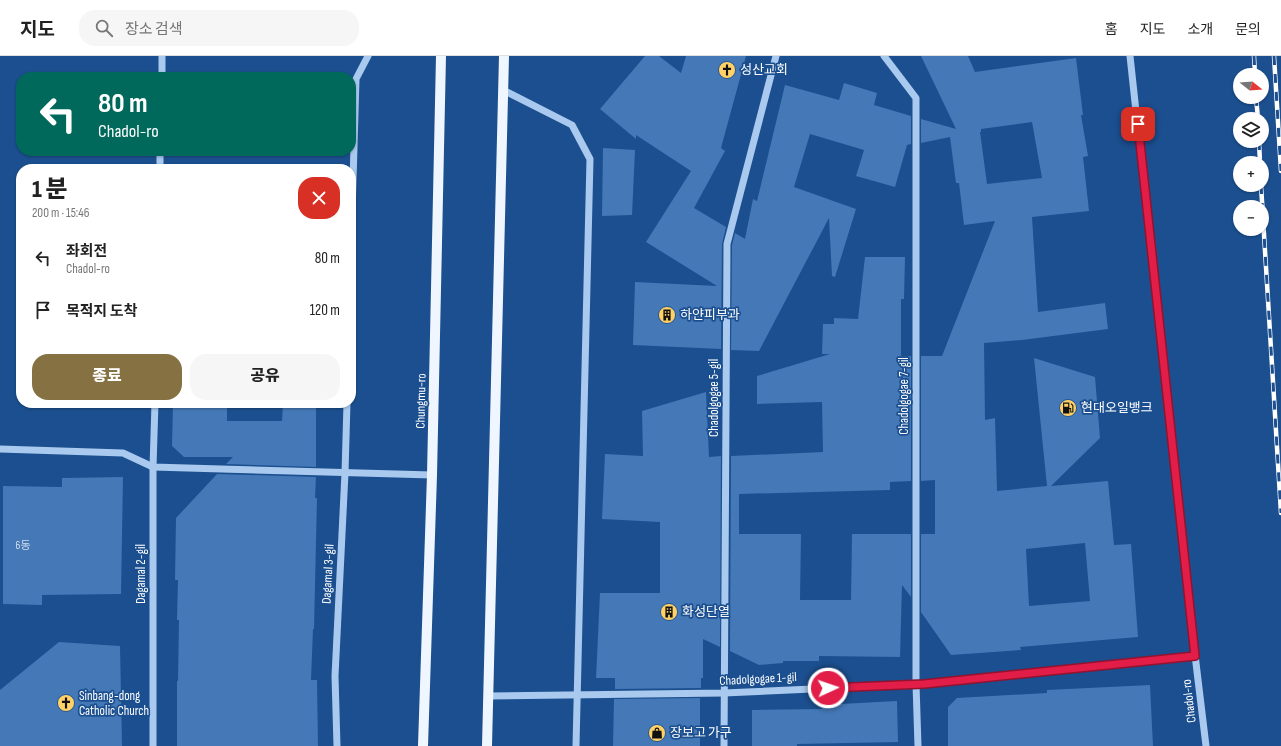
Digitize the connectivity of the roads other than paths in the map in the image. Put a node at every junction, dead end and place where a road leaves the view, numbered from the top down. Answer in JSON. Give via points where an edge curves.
{"nodes":[{"id":1,"x":162,"y":56,"type":"edge"},
{"id":2,"x":368,"y":56,"type":"edge"},
{"id":3,"x":441,"y":56,"type":"edge"},
{"id":4,"x":504,"y":56,"type":"edge"},
{"id":5,"x":776,"y":56,"type":"edge"},
{"id":6,"x":884,"y":56,"type":"edge"},
{"id":7,"x":1130,"y":56,"type":"edge"},
{"id":8,"x":162,"y":72,"type":"edge"},
{"id":9,"x":356,"y":79,"type":"edge"},
{"id":10,"x":503,"y":90,"type":"junction"},
{"id":11,"x":155,"y":408,"type":"edge"},
{"id":12,"x":347,"y":408,"type":"edge"},
{"id":13,"x":0,"y":449,"type":"edge"},
{"id":14,"x":153,"y":467,"type":"junction"},
{"id":15,"x":345,"y":473,"type":"junction"},
{"id":16,"x":432,"y":475,"type":"junction"},
{"id":17,"x":1195,"y":656,"type":"junction"},
{"id":18,"x":916,"y":684,"type":"junction"},
{"id":19,"x":724,"y":693,"type":"junction"},
{"id":20,"x":577,"y":695,"type":"junction"},
{"id":21,"x":488,"y":696,"type":"junction"},
{"id":22,"x":153,"y":746,"type":"edge"},
{"id":23,"x":337,"y":746,"type":"edge"},
{"id":24,"x":424,"y":746,"type":"edge"},
{"id":25,"x":488,"y":746,"type":"edge"},
{"id":26,"x":576,"y":746,"type":"edge"},
{"id":27,"x":724,"y":746,"type":"edge"},
{"id":28,"x":918,"y":746,"type":"edge"},
{"id":29,"x":1206,"y":746,"type":"edge"}],
"edges":[{"from":1,"to":8,"type":"street"},
{"from":2,"to":9,"type":"street"},
{"from":3,"to":16,"type":"main road","name":"Chungmu-ro"},
{"from":4,"to":10,"type":"main road"},
{"from":5,"to":19,"type":"street","name":"Chadolgogae 5-gil","via":[[727,244]]},
{"from":6,"to":18,"type":"street","name":"Chadolgogae 7-gil","via":[[916,98]]},
{"from":7,"to":17,"type":"street","name":"Chadol-ro"},
{"from":10,"to":20,"type":"street","via":[[572,125],[590,159]]},
{"from":10,"to":21,"type":"main road"},
{"from":11,"to":14,"type":"street","name":"Dagamal 2-gil"},
{"from":12,"to":15,"type":"street","name":"Dagamal 3-gil"},
{"from":13,"to":14,"type":"street","via":[[123,453]]},
{"from":14,"to":15,"type":"street"},
{"from":14,"to":22,"type":"street","name":"Dagamal 2-gil"},
{"from":15,"to":16,"type":"street"},
{"from":15,"to":23,"type":"street","name":"Dagamal 3-gil","via":[[335,676]]},
{"from":16,"to":24,"type":"main road","name":"Chungmu-ro"},
{"from":17,"to":18,"type":"street","name":"Chadolgogae 1-gil"},
{"from":17,"to":29,"type":"street","name":"Chadol-ro"},
{"from":18,"to":19,"type":"street","name":"Chadolgogae 1-gil"},
{"from":18,"to":28,"type":"street","name":"Chadolgogae 7-gil"},
{"from":19,"to":20,"type":"street","name":"Chadolgogae 1-gil"},
{"from":19,"to":27,"type":"street","name":"Chadolgogae 5-gil"},
{"from":20,"to":21,"type":"street","name":"Chadolgogae 1-gil"},
{"from":20,"to":26,"type":"street"},
{"from":21,"to":25,"type":"main road"}]}
